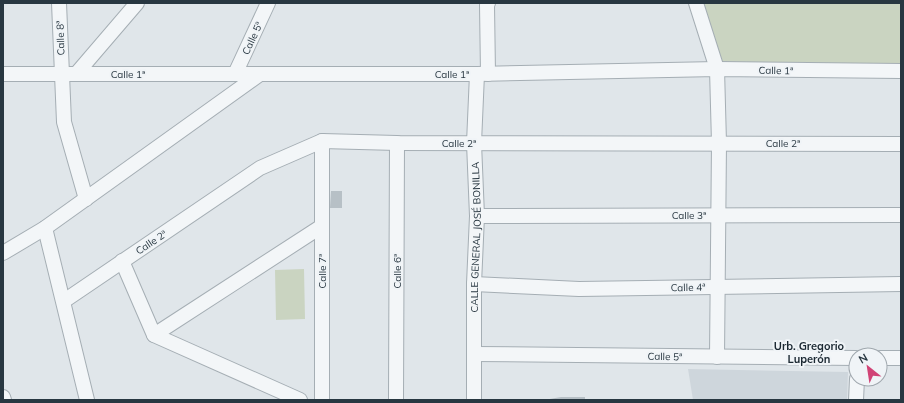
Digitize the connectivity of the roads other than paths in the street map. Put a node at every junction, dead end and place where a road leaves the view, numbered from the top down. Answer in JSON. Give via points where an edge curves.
{"nodes":[{"id":1,"x":59,"y":3,"type":"edge"},
{"id":2,"x":137,"y":3,"type":"edge"},
{"id":3,"x":268,"y":3,"type":"edge"},
{"id":4,"x":488,"y":3,"type":"edge"},
{"id":5,"x":696,"y":3,"type":"edge"},
{"id":6,"x":717,"y":69,"type":"junction"},
{"id":7,"x":901,"y":71,"type":"edge"},
{"id":8,"x":3,"y":74,"type":"edge"},
{"id":9,"x":61,"y":74,"type":"junction"},
{"id":10,"x":77,"y":74,"type":"junction"},
{"id":11,"x":236,"y":74,"type":"junction"},
{"id":12,"x":260,"y":74,"type":"junction"},
{"id":13,"x":482,"y":74,"type":"junction"},
{"id":14,"x":322,"y":141,"type":"junction"},
{"id":15,"x":397,"y":143,"type":"junction"},
{"id":16,"x":474,"y":143,"type":"junction"},
{"id":17,"x":719,"y":143,"type":"junction"},
{"id":18,"x":901,"y":144,"type":"edge"},
{"id":19,"x":86,"y":199,"type":"junction"},
{"id":20,"x":718,"y":215,"type":"junction"},
{"id":21,"x":901,"y":215,"type":"edge"},
{"id":22,"x":477,"y":216,"type":"junction"},
{"id":23,"x":322,"y":226,"type":"junction"},
{"id":24,"x":45,"y":228,"type":"junction"},
{"id":25,"x":3,"y":253,"type":"edge"},
{"id":26,"x":122,"y":262,"type":"junction"},
{"id":27,"x":474,"y":284,"type":"junction"},
{"id":28,"x":901,"y":284,"type":"edge"},
{"id":29,"x":717,"y":286,"type":"junction"},
{"id":30,"x":64,"y":301,"type":"junction"},
{"id":31,"x":154,"y":335,"type":"junction"},
{"id":32,"x":475,"y":354,"type":"junction"},
{"id":33,"x":717,"y":357,"type":"junction"},
{"id":34,"x":848,"y":358,"type":"edge"},
{"id":35,"x":888,"y":358,"type":"edge"},
{"id":36,"x":901,"y":358,"type":"edge"},
{"id":37,"x":857,"y":387,"type":"edge"},
{"id":38,"x":89,"y":399,"type":"edge"},
{"id":39,"x":300,"y":400,"type":"edge"},
{"id":40,"x":322,"y":400,"type":"edge"},
{"id":41,"x":396,"y":400,"type":"edge"},
{"id":42,"x":474,"y":400,"type":"edge"},
{"id":43,"x":856,"y":400,"type":"edge"}],
"edges":[{"from":1,"to":9,"type":"street","name":"Calle 8ª"},
{"from":2,"to":10,"type":"street"},
{"from":3,"to":11,"type":"street","name":"Calle 5ª"},
{"from":4,"to":13,"type":"street","name":"CALLE GENERAL JOSÉ BONILLA"},
{"from":5,"to":6,"type":"street"},
{"from":6,"to":7,"type":"street","name":"Calle 1ª"},
{"from":6,"to":13,"type":"street","name":"Calle 1ª"},
{"from":6,"to":17,"type":"street"},
{"from":8,"to":9,"type":"street","name":"Calle 1ª"},
{"from":9,"to":10,"type":"street","name":"Calle 1ª"},
{"from":9,"to":19,"type":"street","name":"Calle 8ª","via":[[64,122]]},
{"from":10,"to":11,"type":"street","name":"Calle 1ª"},
{"from":11,"to":12,"type":"street","name":"Calle 1ª"},
{"from":12,"to":13,"type":"street","name":"Calle 1ª"},
{"from":12,"to":19,"type":"street"},
{"from":13,"to":16,"type":"street","name":"CALLE GENERAL JOSÉ BONILLA"},
{"from":14,"to":15,"type":"street","name":"Calle 2ª"},
{"from":14,"to":23,"type":"street","name":"Calle 7ª"},
{"from":14,"to":26,"type":"street","name":"Calle 2ª","via":[[260,168]]},
{"from":15,"to":16,"type":"street","name":"Calle 2ª"},
{"from":15,"to":41,"type":"street","name":"Calle 6ª"},
{"from":16,"to":17,"type":"street","name":"Calle 2ª"},
{"from":16,"to":22,"type":"street","name":"CALLE GENERAL JOSÉ BONILLA"},
{"from":17,"to":18,"type":"street","name":"Calle 2ª"},
{"from":17,"to":20,"type":"street"},
{"from":19,"to":24,"type":"street"},
{"from":20,"to":21,"type":"street","name":"Calle 3ª"},
{"from":20,"to":22,"type":"street","name":"Calle 3ª"},
{"from":20,"to":29,"type":"street"},
{"from":22,"to":27,"type":"street","name":"CALLE GENERAL JOSÉ BONILLA"},
{"from":23,"to":31,"type":"street"},
{"from":23,"to":40,"type":"street","name":"Calle 7ª"},
{"from":24,"to":25,"type":"street"},
{"from":24,"to":30,"type":"street"},
{"from":26,"to":30,"type":"street","name":"Calle 2ª"},
{"from":26,"to":31,"type":"street"},
{"from":27,"to":29,"type":"street","name":"Calle 4ª","via":[[579,289]]},
{"from":27,"to":32,"type":"street","name":"CALLE GENERAL JOSÉ BONILLA"},
{"from":28,"to":29,"type":"street","name":"Calle 4ª"},
{"from":29,"to":33,"type":"street"},
{"from":30,"to":38,"type":"street"},
{"from":31,"to":39,"type":"street"},
{"from":32,"to":33,"type":"street","name":"Calle 5ª"},
{"from":32,"to":42,"type":"street","name":"CALLE GENERAL JOSÉ BONILLA"},
{"from":33,"to":34,"type":"street","name":"Calle 5ª"},
{"from":35,"to":36,"type":"street"},
{"from":37,"to":43,"type":"street"}]}
